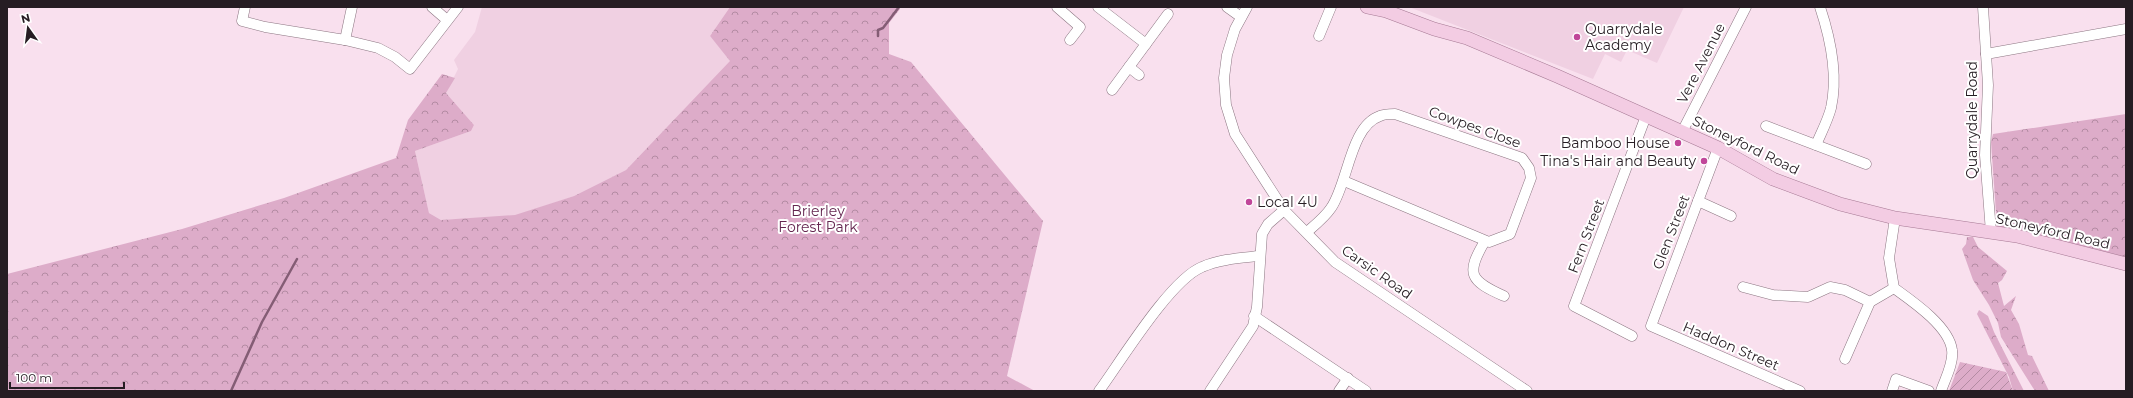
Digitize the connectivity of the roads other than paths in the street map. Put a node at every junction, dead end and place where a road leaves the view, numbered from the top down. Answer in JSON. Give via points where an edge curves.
{"nodes":[{"id":1,"x":245,"y":7,"type":"edge"},
{"id":2,"x":432,"y":7,"type":"edge"},
{"id":3,"x":458,"y":7,"type":"edge"},
{"id":4,"x":1058,"y":7,"type":"edge"},
{"id":5,"x":1098,"y":7,"type":"edge"},
{"id":6,"x":1227,"y":7,"type":"edge"},
{"id":7,"x":1247,"y":7,"type":"edge"},
{"id":8,"x":1331,"y":7,"type":"edge"},
{"id":9,"x":1367,"y":7,"type":"edge"},
{"id":10,"x":1746,"y":7,"type":"edge"},
{"id":11,"x":1820,"y":7,"type":"edge"},
{"id":12,"x":1983,"y":7,"type":"edge"},
{"id":13,"x":349,"y":8,"type":"edge"},
{"id":14,"x":1168,"y":14,"type":"dead end"},
{"id":15,"x":1241,"y":16,"type":"junction"},
{"id":16,"x":447,"y":20,"type":"junction"},
{"id":17,"x":2126,"y":29,"type":"edge"},
{"id":18,"x":1319,"y":36,"type":"dead end"},
{"id":19,"x":345,"y":40,"type":"junction"},
{"id":20,"x":1070,"y":40,"type":"dead end"},
{"id":21,"x":1146,"y":44,"type":"junction"},
{"id":22,"x":1986,"y":54,"type":"junction"},
{"id":23,"x":1129,"y":67,"type":"junction"},
{"id":24,"x":1139,"y":75,"type":"dead end"},
{"id":25,"x":1112,"y":90,"type":"dead end"},
{"id":26,"x":1646,"y":116,"type":"junction"},
{"id":27,"x":1766,"y":126,"type":"dead end"},
{"id":28,"x":1682,"y":132,"type":"junction"},
{"id":29,"x":1816,"y":145,"type":"junction"},
{"id":30,"x":1718,"y":148,"type":"junction"},
{"id":31,"x":1866,"y":164,"type":"dead end"},
{"id":32,"x":1344,"y":181,"type":"junction"},
{"id":33,"x":1698,"y":201,"type":"junction"},
{"id":34,"x":1284,"y":210,"type":"junction"},
{"id":35,"x":1731,"y":216,"type":"dead end"},
{"id":36,"x":1895,"y":218,"type":"junction"},
{"id":37,"x":1307,"y":232,"type":"junction"},
{"id":38,"x":1991,"y":232,"type":"junction"},
{"id":39,"x":1485,"y":241,"type":"junction"},
{"id":40,"x":1259,"y":256,"type":"junction"},
{"id":41,"x":2126,"y":264,"type":"edge"},
{"id":42,"x":1743,"y":287,"type":"dead end"},
{"id":43,"x":1894,"y":288,"type":"junction"},
{"id":44,"x":1504,"y":296,"type":"dead end"},
{"id":45,"x":1870,"y":302,"type":"junction"},
{"id":46,"x":1254,"y":316,"type":"junction"},
{"id":47,"x":1651,"y":326,"type":"joint"},
{"id":48,"x":1632,"y":336,"type":"dead end"},
{"id":49,"x":1845,"y":359,"type":"dead end"},
{"id":50,"x":1348,"y":378,"type":"junction"},
{"id":51,"x":1099,"y":391,"type":"edge"},
{"id":52,"x":1210,"y":391,"type":"edge"},
{"id":53,"x":1339,"y":391,"type":"edge"},
{"id":54,"x":1366,"y":391,"type":"edge"},
{"id":55,"x":1527,"y":391,"type":"edge"},
{"id":56,"x":1800,"y":391,"type":"edge"},
{"id":57,"x":1892,"y":391,"type":"edge"},
{"id":58,"x":1929,"y":391,"type":"edge"},
{"id":59,"x":1941,"y":391,"type":"edge"}],
"edges":[{"from":1,"to":19,"type":"street","via":[[242,22]]},
{"from":2,"to":16,"type":"street"},
{"from":3,"to":16,"type":"street"},
{"from":4,"to":20,"type":"street","via":[[1080,27]]},
{"from":5,"to":21,"type":"street"},
{"from":6,"to":15,"type":"street"},
{"from":7,"to":15,"type":"street","name":"Carsic Road"},
{"from":8,"to":18,"type":"street"},
{"from":9,"to":26,"type":"main road","name":"Stoneyford Road","via":[[1434,30],[1467,38]]},
{"from":10,"to":28,"type":"street","name":"Vere Avenue"},
{"from":11,"to":29,"type":"street","via":[[1833,75],[1831,108]]},
{"from":12,"to":22,"type":"street","name":"Quarrydale Road"},
{"from":13,"to":19,"type":"street"},
{"from":14,"to":21,"type":"street"},
{"from":15,"to":34,"type":"street","name":"Carsic Road","via":[[1230,41],[1226,61],[1226,105],[1235,134]]},
{"from":16,"to":19,"type":"street","via":[[410,69],[378,48]]},
{"from":17,"to":22,"type":"street"},
{"from":21,"to":23,"type":"street"},
{"from":22,"to":38,"type":"street","name":"Quarrydale Road","via":[[1988,105],[1985,155]]},
{"from":23,"to":24,"type":"street"},
{"from":23,"to":25,"type":"street"},
{"from":26,"to":28,"type":"main road","name":"Stoneyford Road"},
{"from":26,"to":48,"type":"street","name":"Fern Street","via":[[1574,306]]},
{"from":27,"to":29,"type":"street"},
{"from":28,"to":30,"type":"main road","name":"Stoneyford Road"},
{"from":29,"to":31,"type":"street"},
{"from":30,"to":33,"type":"street","name":"Glen Street"},
{"from":30,"to":36,"type":"main road","name":"Stoneyford Road","via":[[1773,179],[1840,204]]},
{"from":32,"to":37,"type":"street","name":"Cowpes Close","via":[[1331,208]]},
{"from":32,"to":39,"type":"street"},
{"from":32,"to":39,"type":"street","name":"Cowpes Close","via":[[1359,135],[1380,116],[1395,114],[1522,158],[1529,168],[1531,178],[1510,234],[1489,242]]},
{"from":33,"to":35,"type":"street"},
{"from":33,"to":47,"type":"street","name":"Glen Street"},
{"from":34,"to":37,"type":"street","name":"Carsic Road"},
{"from":34,"to":40,"type":"street","via":[[1268,224],[1262,234]]},
{"from":36,"to":38,"type":"main road","name":"Stoneyford Road"},
{"from":36,"to":43,"type":"street","via":[[1889,258]]},
{"from":37,"to":55,"type":"street","name":"Carsic Road","via":[[1335,262]]},
{"from":38,"to":41,"type":"main road","name":"Stoneyford Road","via":[[2017,236]]},
{"from":39,"to":44,"type":"street","via":[[1478,252],[1473,272],[1483,287]]},
{"from":40,"to":46,"type":"street","via":[[1257,307]]},
{"from":40,"to":51,"type":"street","via":[[1201,267],[1180,282]]},
{"from":42,"to":45,"type":"street","via":[[1773,295],[1808,297],[1830,286],[1846,290]]},
{"from":43,"to":45,"type":"street"},
{"from":43,"to":59,"type":"street","via":[[1915,303],[1948,336],[1952,350]]},
{"from":45,"to":49,"type":"street"},
{"from":46,"to":50,"type":"street"},
{"from":46,"to":52,"type":"street","via":[[1253,326]]},
{"from":47,"to":56,"type":"street","name":"Haddon Street"},
{"from":50,"to":53,"type":"street"},
{"from":50,"to":54,"type":"street"},
{"from":57,"to":58,"type":"street","via":[[1896,378]]}]}
